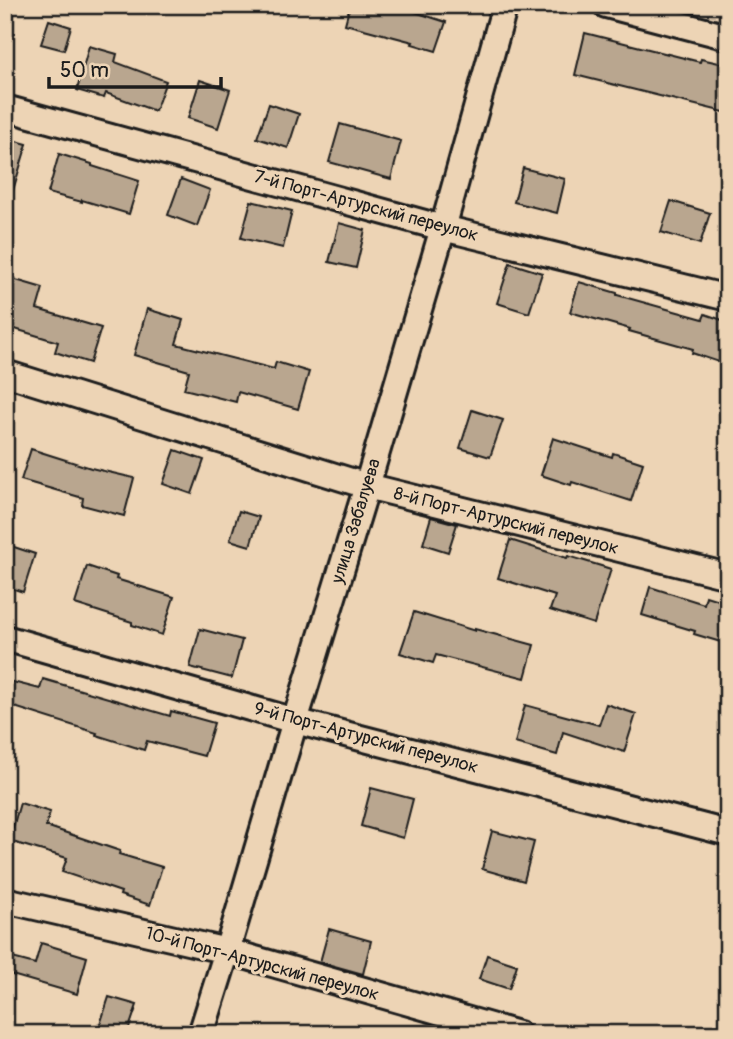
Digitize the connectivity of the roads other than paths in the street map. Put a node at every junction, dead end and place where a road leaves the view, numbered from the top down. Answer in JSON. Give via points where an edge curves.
{"nodes":[{"id":1,"x":505,"y":5,"type":"edge"},
{"id":2,"x":606,"y":5,"type":"edge"},
{"id":3,"x":728,"y":37,"type":"edge"},
{"id":4,"x":5,"y":108,"type":"edge"},
{"id":5,"x":443,"y":228,"type":"junction"},
{"id":6,"x":728,"y":298,"type":"edge"},
{"id":7,"x":5,"y":373,"type":"edge"},
{"id":8,"x":367,"y":486,"type":"junction"},
{"id":9,"x":728,"y":576,"type":"edge"},
{"id":10,"x":5,"y":638,"type":"edge"},
{"id":11,"x":295,"y":721,"type":"junction"},
{"id":12,"x":728,"y":833,"type":"edge"},
{"id":13,"x":5,"y":900,"type":"edge"},
{"id":14,"x":227,"y":951,"type":"junction"},
{"id":15,"x":201,"y":1034,"type":"edge"},
{"id":16,"x":518,"y":1034,"type":"edge"}],
"edges":[{"from":1,"to":5,"type":"street","name":"улица Забалуева"},
{"from":2,"to":3,"type":"street"},
{"from":4,"to":5,"type":"street","name":"7-й Порт-Артурский переулок"},
{"from":5,"to":6,"type":"street","name":"7-й Порт-Артурский переулок"},
{"from":5,"to":8,"type":"street","name":"улица Забалуева"},
{"from":7,"to":8,"type":"street","name":"8-й Порт-Артурский переулок"},
{"from":8,"to":9,"type":"street","name":"8-й Порт-Артурский переулок"},
{"from":8,"to":11,"type":"street","name":"улица Забалуева"},
{"from":10,"to":11,"type":"street","name":"9-й Порт-Артурский переулок"},
{"from":11,"to":12,"type":"street","name":"9-й Порт-Артурский переулок"},
{"from":11,"to":14,"type":"street","name":"улица Забалуева"},
{"from":13,"to":14,"type":"street","name":"10-й Порт-Артурский переулок"},
{"from":14,"to":15,"type":"street","name":"улица Забалуева"},
{"from":14,"to":16,"type":"street","name":"10-й Порт-Артурский переулок"}]}
